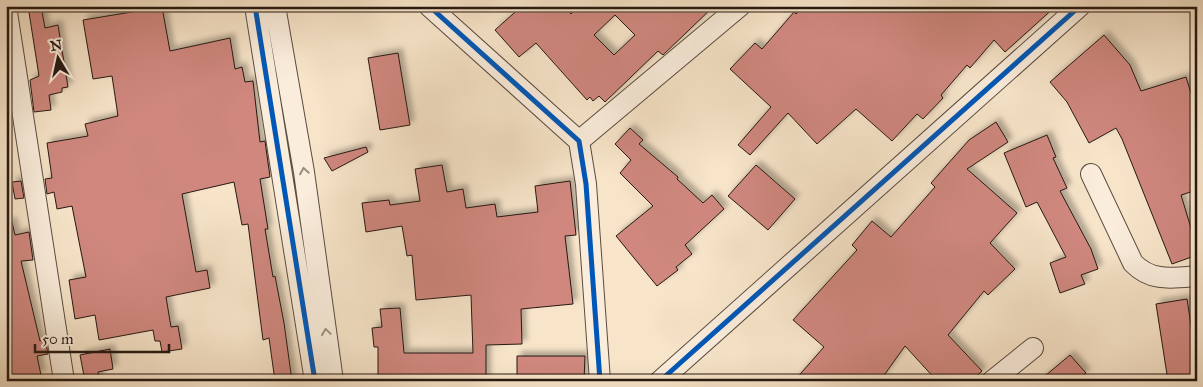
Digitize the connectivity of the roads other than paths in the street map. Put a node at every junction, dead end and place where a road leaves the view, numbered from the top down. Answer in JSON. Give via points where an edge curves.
{"nodes":[{"id":1,"x":6,"y":6,"type":"edge"},
{"id":2,"x":255,"y":6,"type":"edge"},
{"id":3,"x":275,"y":6,"type":"edge"},
{"id":4,"x":429,"y":6,"type":"edge"},
{"id":5,"x":740,"y":6,"type":"edge"},
{"id":6,"x":1080,"y":6,"type":"edge"},
{"id":7,"x":579,"y":141,"type":"junction"},
{"id":8,"x":1091,"y":174,"type":"dead end"},
{"id":9,"x":317,"y":267,"type":"junction"},
{"id":10,"x":297,"y":270,"type":"junction"},
{"id":11,"x":1197,"y":276,"type":"edge"},
{"id":12,"x":1033,"y":348,"type":"dead end"},
{"id":13,"x":64,"y":381,"type":"edge"},
{"id":14,"x":315,"y":381,"type":"edge"},
{"id":15,"x":333,"y":381,"type":"edge"},
{"id":16,"x":600,"y":381,"type":"edge"},
{"id":17,"x":660,"y":381,"type":"edge"},
{"id":18,"x":992,"y":381,"type":"edge"}],
"edges":[{"from":1,"to":13,"type":"street"},
{"from":2,"to":10,"type":"street"},
{"from":9,"to":3,"type":"street","one_way":true},
{"from":4,"to":7,"type":"street"},
{"from":5,"to":7,"type":"street"},
{"from":6,"to":17,"type":"street"},
{"from":7,"to":16,"type":"street","via":[[586,184]]},
{"from":8,"to":11,"type":"street","via":[[1133,263],[1142,272],[1154,277]]},
{"from":9,"to":10,"type":"street"},
{"from":15,"to":9,"type":"street","one_way":true},
{"from":10,"to":14,"type":"street"},
{"from":12,"to":18,"type":"street"}]}
